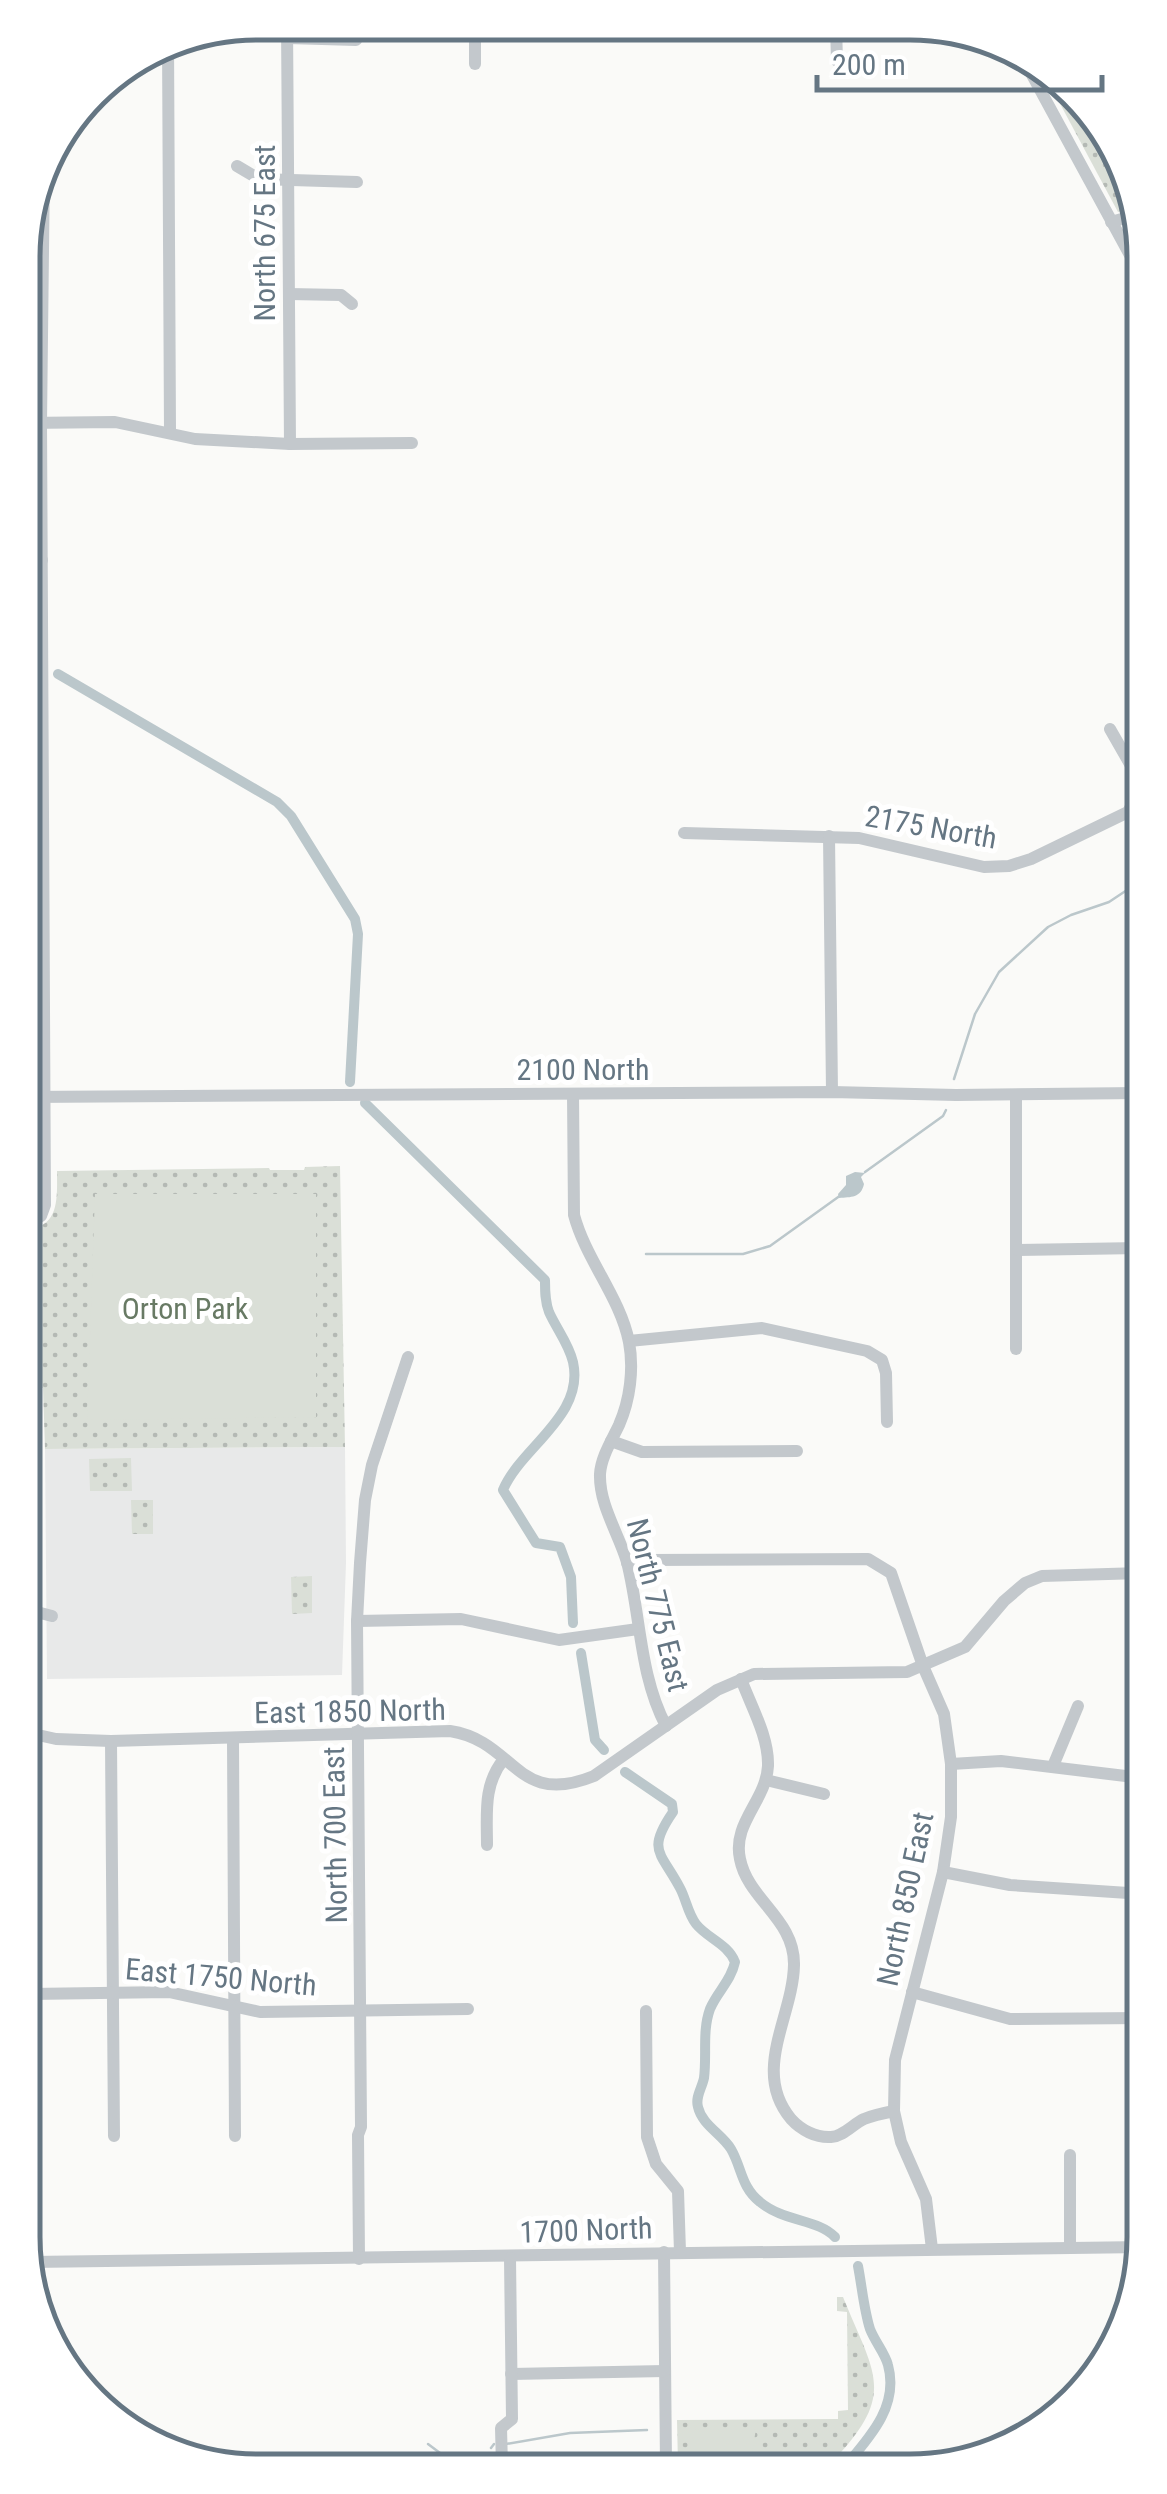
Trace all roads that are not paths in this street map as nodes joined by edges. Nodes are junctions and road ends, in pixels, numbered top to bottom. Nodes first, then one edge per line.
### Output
1 (288, 40) edge
2 (476, 40) edge
3 (836, 40) edge
4 (168, 59) edge
5 (836, 61) dead end
6 (475, 64) dead end
7 (1035, 81) edge
8 (237, 166) dead end
9 (288, 182) junction
10 (357, 182) dead end
11 (1123, 218) edge
12 (44, 220) edge
13 (1112, 222) junction
14 (1126, 250) edge
15 (289, 294) junction
16 (352, 304) dead end
17 (42, 422) junction
18 (170, 432) junction
19 (412, 443) dead end
20 (290, 444) junction
21 (42, 560) joint
22 (1110, 728) dead end
23 (1127, 761) edge
24 (40, 772) edge
25 (45, 772) junction
26 (1127, 812) edge
27 (684, 833) dead end
28 (830, 836) junction
29 (832, 1092) junction
30 (1127, 1093) edge
31 (573, 1094) junction
32 (1016, 1095) junction
33 (40, 1098) edge
34 (45, 1098) junction
35 (40, 1211) edge
36 (1127, 1248) edge
37 (1018, 1250) junction
38 (629, 1341) junction
39 (1016, 1349) dead end
40 (408, 1357) dead end
41 (886, 1422) dead end
42 (611, 1441) junction
43 (797, 1451) dead end
44 (627, 1563) junction
45 (1127, 1574) edge
46 (40, 1613) edge
47 (52, 1616) dead end
48 (357, 1621) junction
49 (638, 1629) junction
50 (923, 1666) junction
51 (741, 1679) junction
52 (1078, 1706) dead end
53 (666, 1726) junction
54 (40, 1736) edge
55 (359, 1736) junction
56 (233, 1739) junction
57 (111, 1742) junction
58 (504, 1759) junction
59 (951, 1764) junction
60 (1053, 1766) junction
61 (1127, 1776) edge
62 (766, 1780) junction
63 (824, 1794) dead end
64 (488, 1845) dead end
65 (943, 1872) junction
66 (1127, 1893) edge
67 (912, 1992) junction
68 (112, 1993) junction
69 (40, 1994) edge
70 (234, 2008) junction
71 (468, 2009) dead end
72 (646, 2011) dead end
73 (362, 2012) junction
74 (1127, 2018) edge
75 (894, 2111) junction
76 (114, 2136) dead end
77 (234, 2136) dead end
78 (1070, 2155) dead end
79 (1127, 2247) edge
80 (1070, 2248) junction
81 (932, 2250) junction
82 (664, 2252) junction
83 (680, 2252) junction
84 (510, 2258) junction
85 (359, 2259) junction
86 (42, 2262) edge
87 (665, 2372) junction
88 (511, 2374) junction
89 (502, 2454) edge
90 (666, 2454) edge

1 - 9 street, North 675 East
2 - 6 street
3 - 5 street
4 - 18 street
7 - 13 street
8 - 9 street
9 - 10 street
9 - 15 street, North 675 East
11 - 13 street
12 - 17 street
13 - 14 street
15 - 16 street
15 - 20 street, North 675 East
17 - 18 street
17 - 21 street
18 - 20 street
19 - 20 street
21 - 25 street
22 - 23 street, 2175 North
24 - 25 street
25 - 34 street
26 - 28 street, 2175 North
27 - 28 street, 2175 North
28 - 29 street
29 - 31 street, 2100 North
29 - 32 street, 2100 North
30 - 32 street, 2100 North
31 - 34 street, 2100 North
31 - 38 street, North 775 East
32 - 37 street
33 - 34 street, 2100 North
34 - 35 street
36 - 37 street
37 - 39 street
38 - 41 street
38 - 42 street, North 775 East
40 - 48 street, North 700 East
42 - 43 street
42 - 44 street, North 775 East
44 - 49 street, North 775 East
44 - 50 street, North 850 East
45 - 50 street, East 1850 North
46 - 47 street
48 - 49 street
48 - 55 street, North 700 East
49 - 53 street, North 775 East
50 - 51 street, East 1850 North
50 - 59 street, North 850 East
51 - 53 street, East 1850 North
51 - 62 street
52 - 60 street
53 - 58 street, East 1850 North
54 - 57 street, East 1850 North
55 - 56 street, East 1850 North
55 - 58 street, East 1850 North
55 - 73 street, North 700 East
56 - 57 street, East 1850 North
56 - 70 street
57 - 68 street
58 - 64 street
59 - 60 street
59 - 65 street, North 850 East
60 - 61 street
62 - 63 street
62 - 75 street
65 - 66 street
65 - 67 street, North 850 East
67 - 74 street
67 - 75 street, North 850 East
68 - 69 street, East 1750 North
68 - 70 street, East 1750 North
68 - 76 street
70 - 73 street, East 1750 North
70 - 77 street
71 - 73 street, East 1750 North
72 - 83 street
73 - 85 street, North 700 East
75 - 81 street, North 850 East
78 - 80 street
79 - 80 street, 1700 North
80 - 81 street, 1700 North
81 - 83 street, 1700 North
82 - 83 street, 1700 North
82 - 84 street, 1700 North
82 - 87 street
84 - 85 street, 1700 North
84 - 88 street
85 - 86 street, 1700 North
87 - 88 street
87 - 90 street
88 - 89 street

